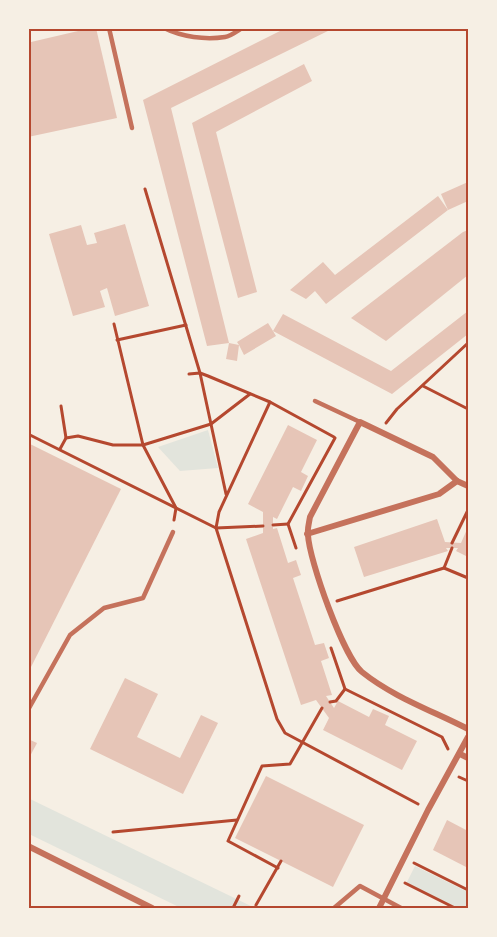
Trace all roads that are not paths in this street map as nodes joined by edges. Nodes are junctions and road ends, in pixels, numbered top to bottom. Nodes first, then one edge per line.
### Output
1 (109, 28) edge
2 (164, 28) edge
3 (243, 28) edge
4 (132, 128) dead end
5 (315, 401) dead end
6 (360, 422) junction
7 (457, 481) junction
8 (468, 486) edge
9 (174, 532) dead end
10 (307, 534) junction
11 (28, 710) edge
12 (468, 729) edge
13 (468, 737) edge
14 (460, 754) junction
15 (468, 758) edge
16 (28, 846) edge
17 (383, 899) junction
18 (152, 909) edge
19 (334, 909) edge
20 (378, 909) edge
21 (401, 909) edge

1 - 4 lane
2 - 3 lane
5 - 6 lane
6 - 7 street
6 - 10 street
7 - 8 street
7 - 10 street
9 - 11 lane
10 - 12 street
13 - 14 street
14 - 15 street
14 - 17 street
16 - 18 street
17 - 19 lane
17 - 20 street
17 - 21 lane

